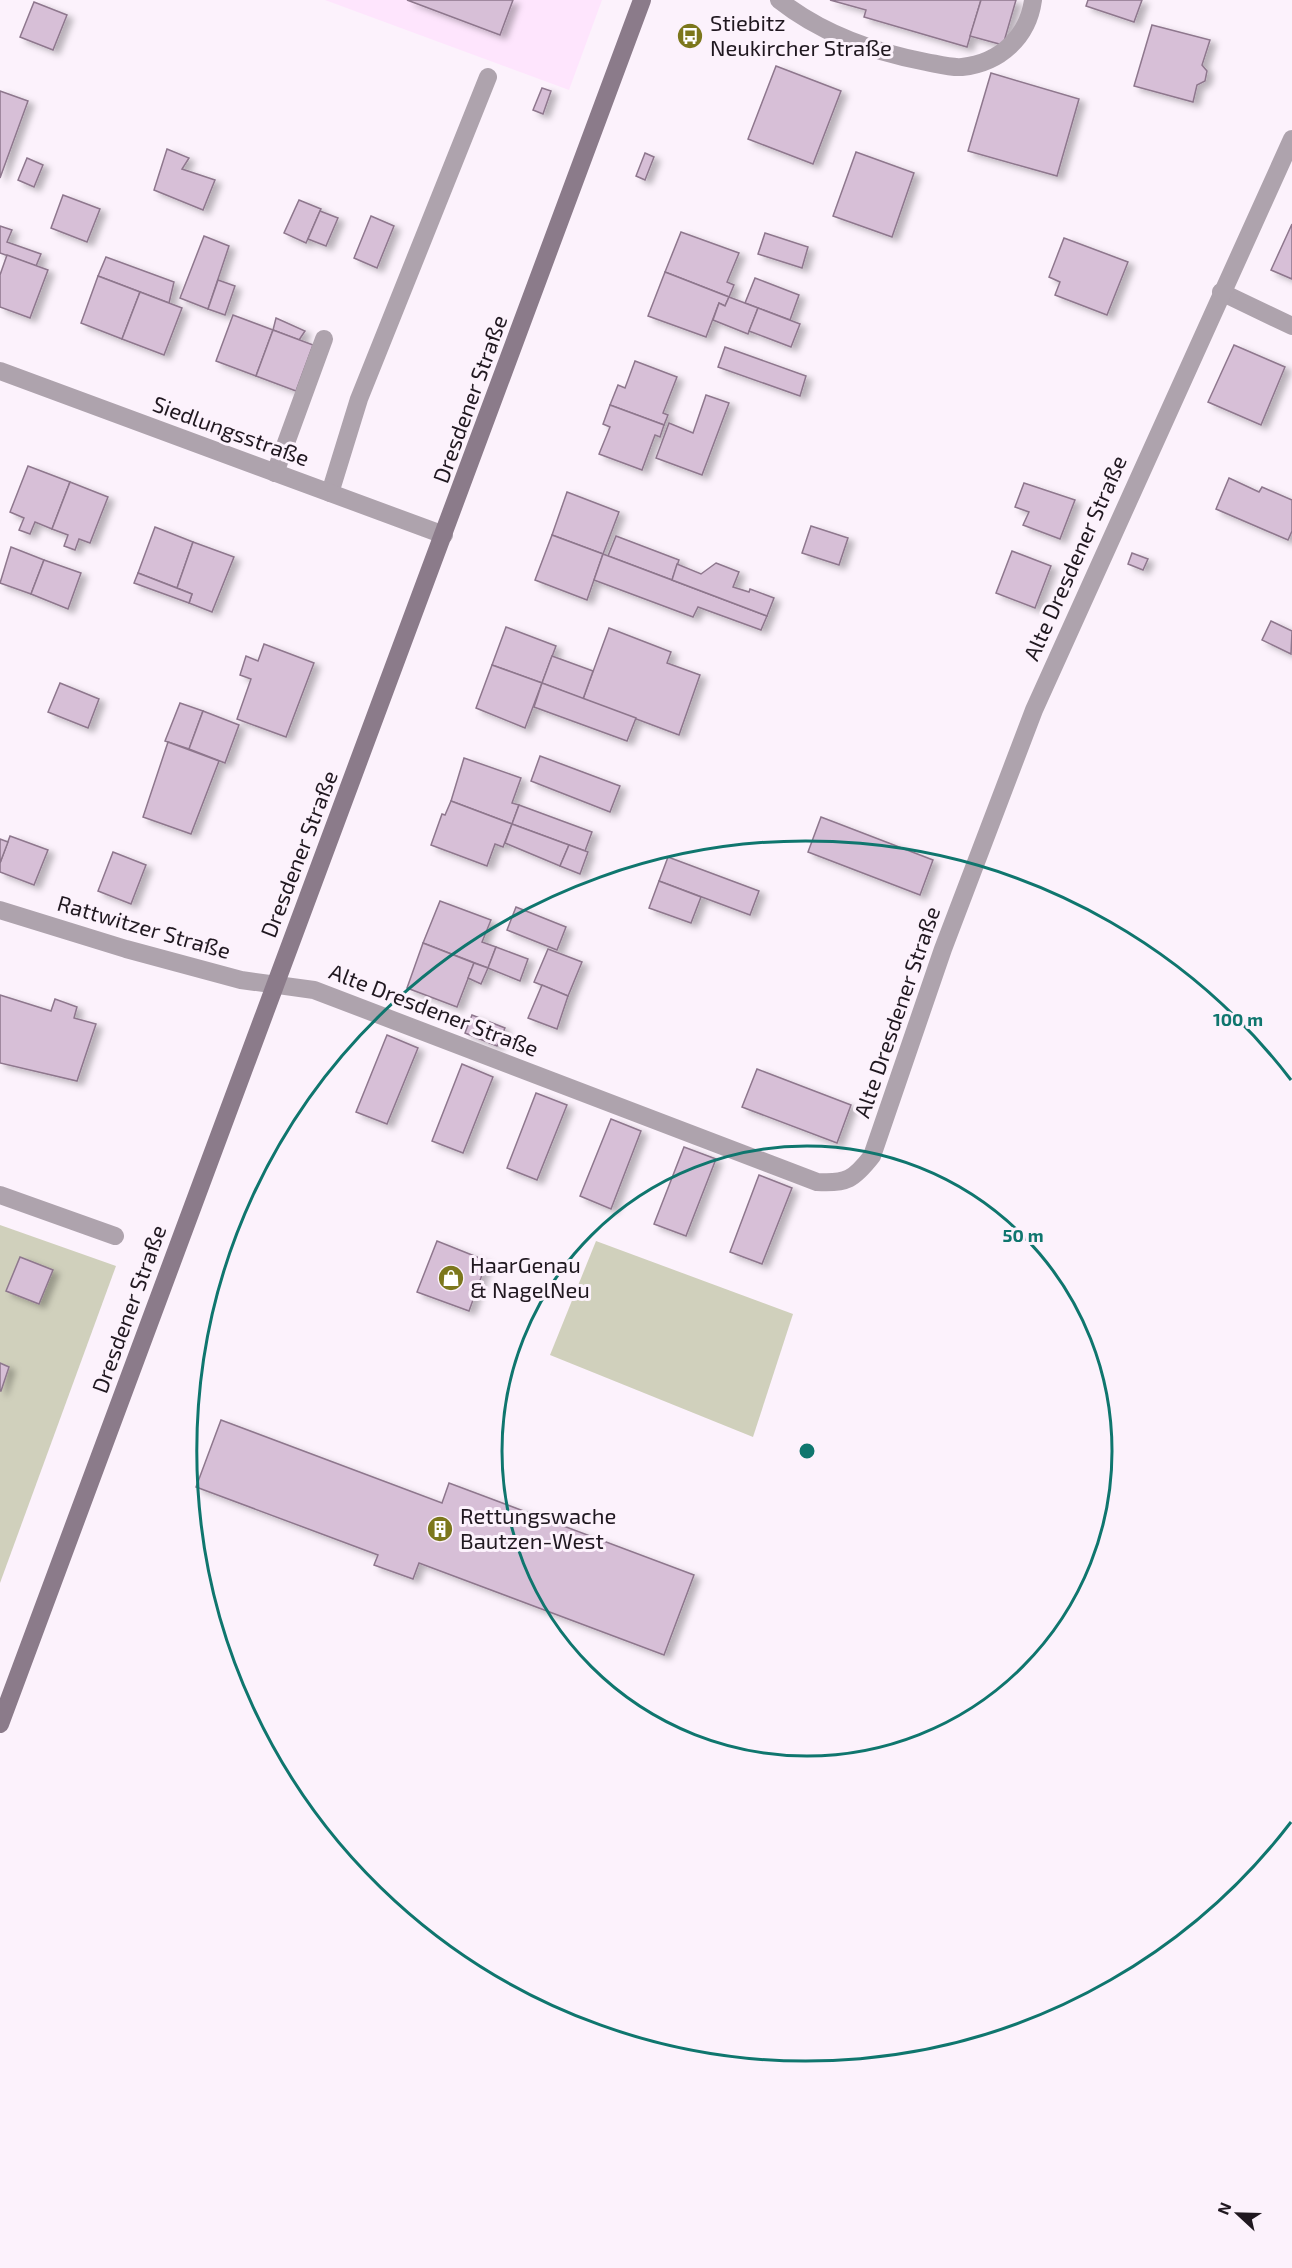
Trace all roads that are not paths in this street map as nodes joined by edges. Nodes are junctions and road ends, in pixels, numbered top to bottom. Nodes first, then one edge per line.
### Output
1 (642, 0) edge
2 (779, 0) edge
3 (1033, 0) edge
4 (488, 77) dead end
5 (1292, 139) edge
6 (1221, 292) junction
7 (1292, 326) edge
8 (324, 339) dead end
9 (0, 371) edge
10 (275, 473) junction
11 (330, 493) junction
12 (444, 535) junction
13 (0, 910) edge
14 (276, 984) junction
15 (0, 1195) edge
16 (115, 1236) dead end
17 (0, 1724) edge

1 - 12 main road, Dresdener Straße
2 - 3 street
4 - 11 street
5 - 6 street, Alte Dresdener Straße
6 - 7 street
6 - 14 street, Alte Dresdener Straße
8 - 10 street
9 - 10 street, Siedlungsstraße
10 - 11 street, Siedlungsstraße
11 - 12 street, Siedlungsstraße
12 - 14 main road, Dresdener Straße
13 - 14 street, Rattwitzer Straße
14 - 17 main road, Dresdener Straße
15 - 16 street

